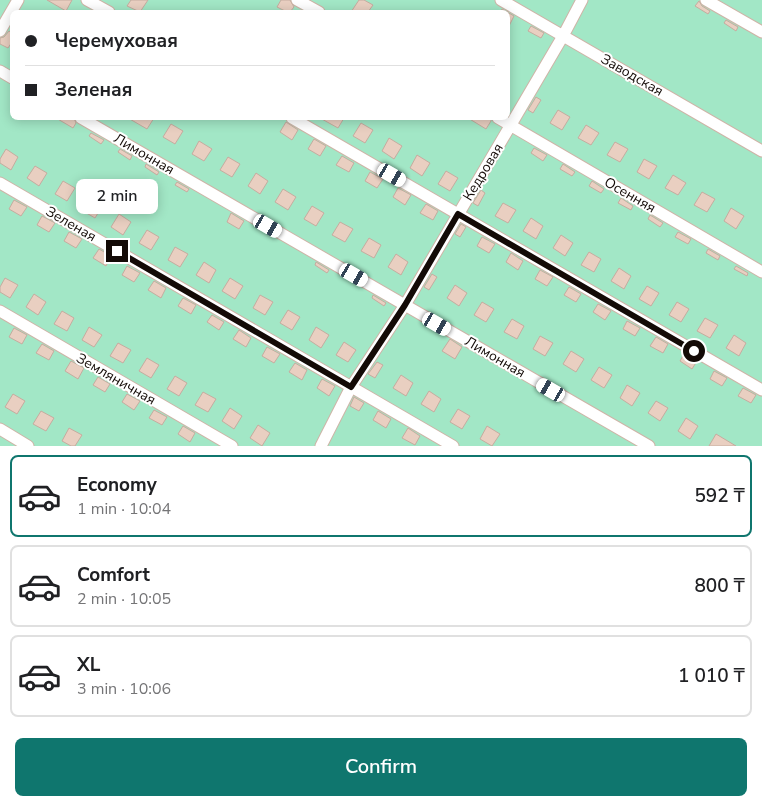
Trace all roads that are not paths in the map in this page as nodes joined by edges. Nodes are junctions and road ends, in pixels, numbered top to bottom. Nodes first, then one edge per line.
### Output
1 (88, 0) edge
2 (297, 0) edge
3 (501, 0) edge
4 (582, 0) edge
5 (706, 0) edge
6 (106, 10) edge
7 (315, 10) edge
8 (10, 14) edge
9 (0, 31) edge
10 (762, 32) edge
11 (563, 36) junction
12 (84, 120) edge
13 (295, 120) edge
14 (502, 120) edge
15 (511, 125) junction
16 (762, 151) edge
17 (0, 183) edge
18 (458, 214) junction
19 (762, 272) edge
20 (405, 305) junction
21 (0, 311) edge
22 (351, 387) junction
23 (762, 390) edge
24 (0, 430) edge
25 (28, 446) edge
26 (232, 446) edge
27 (321, 446) edge
28 (453, 446) edge
29 (649, 446) edge

1 - 6 street
2 - 7 street
3 - 11 street, Заводская
4 - 11 street, Кедровая
5 - 10 street
8 - 9 street
11 - 15 street, Кедровая
11 - 16 street, Заводская
12 - 20 street, Лимонная
13 - 18 street
14 - 15 street, Осенняя
15 - 18 street, Кедровая
15 - 19 street, Осенняя
17 - 22 street, Зеленая
18 - 20 street, Кедровая
18 - 23 street
20 - 22 street, Кедровая
20 - 29 street, Лимонная
21 - 26 street, Земляничная
22 - 27 street, Кедровая
22 - 28 street, Зеленая
24 - 25 street

